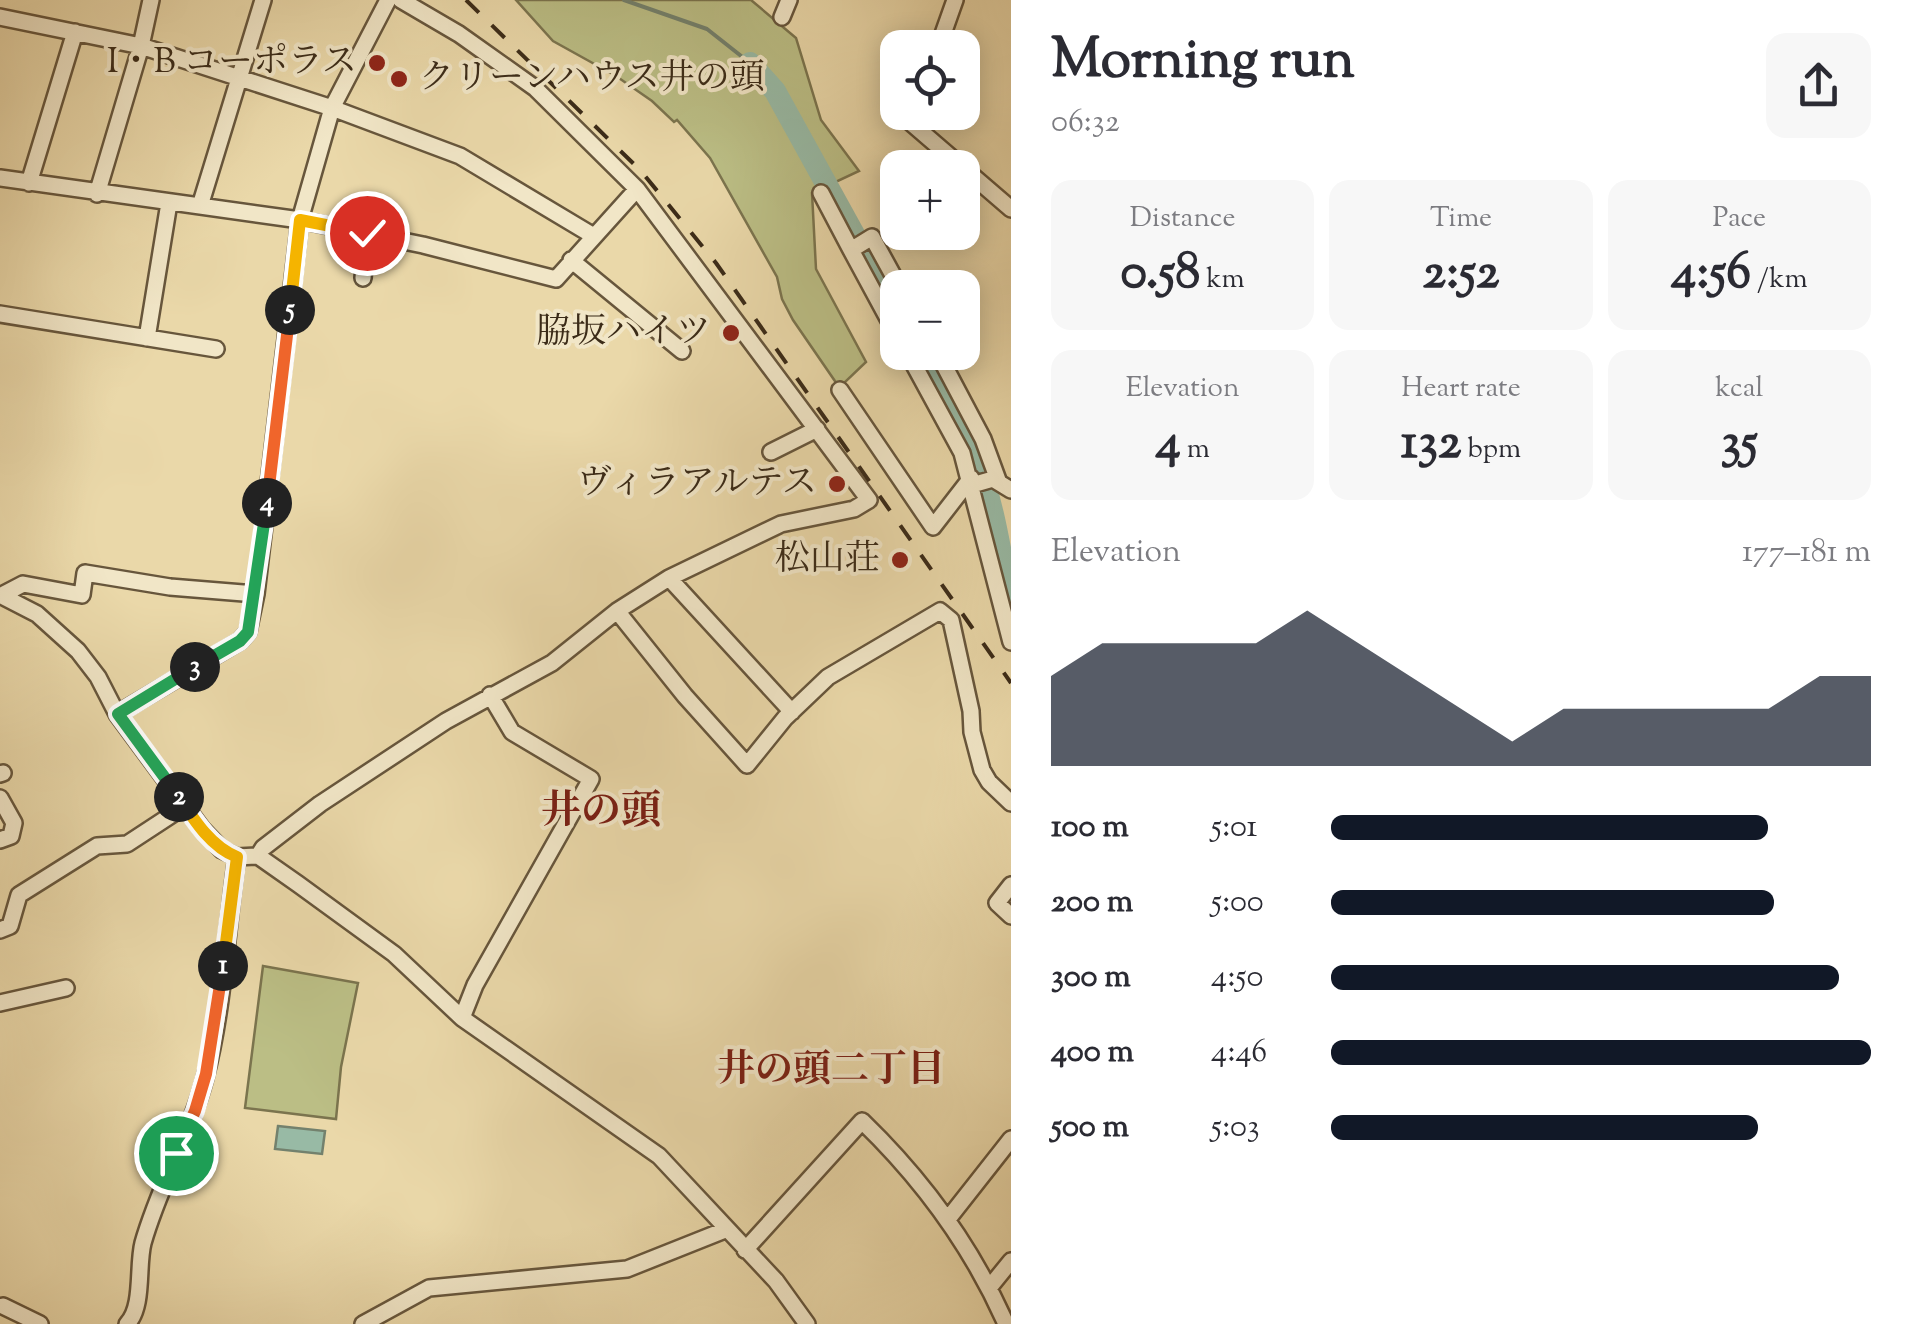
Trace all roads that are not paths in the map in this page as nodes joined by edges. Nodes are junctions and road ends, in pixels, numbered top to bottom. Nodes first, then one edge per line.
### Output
1 (151, 0) edge
2 (263, 0) edge
3 (388, 0) edge
4 (401, 0) edge
5 (789, 0) edge
6 (955, 0) edge
7 (0, 17) edge
8 (782, 17) dead end
9 (944, 30) edge
10 (75, 32) junction
11 (141, 46) junction
12 (240, 78) junction
13 (332, 108) junction
14 (920, 130) edge
15 (0, 178) edge
16 (28, 183) junction
17 (637, 189) junction
18 (821, 193) dead end
19 (96, 194) junction
20 (1009, 202) edge
21 (169, 203) junction
22 (200, 206) junction
23 (300, 220) junction
24 (367, 233) junction
25 (592, 236) junction
26 (857, 246) junction
27 (571, 260) junction
28 (890, 270) edge
29 (363, 278) dead end
30 (880, 297) edge
31 (0, 314) edge
32 (147, 338) junction
33 (216, 349) dead end
34 (682, 351) dead end
35 (917, 370) edge
36 (947, 370) edge
37 (840, 390) dead end
38 (817, 429) junction
39 (771, 452) dead end
40 (971, 482) junction
41 (1001, 483) edge
42 (669, 578) junction
43 (256, 594) junction
44 (1, 595) edge
45 (617, 612) junction
46 (1011, 642) edge
47 (490, 695) junction
48 (792, 712) junction
49 (118, 714) junction
50 (0, 798) edge
51 (1011, 803) edge
52 (185, 806) junction
53 (0, 840) edge
54 (258, 856) junction
55 (237, 857) junction
56 (1011, 885) edge
57 (1011, 916) edge
58 (0, 930) edge
59 (66, 988) dead end
60 (0, 1002) edge
61 (462, 1018) junction
62 (1011, 1140) edge
63 (948, 1220) junction
64 (724, 1230) junction
65 (745, 1250) junction
66 (1011, 1261) edge
67 (989, 1288) junction
68 (1, 1307) edge
69 (40, 1324) edge
70 (127, 1324) edge
71 (363, 1324) edge
72 (807, 1324) edge
73 (1006, 1324) edge

1 - 11 street
2 - 12 street
3 - 13 street
4 - 17 street
5 - 8 street
6 - 9 street
7 - 10 street
10 - 11 street
10 - 16 street
11 - 12 street
11 - 19 street
12 - 13 street
12 - 22 street
13 - 23 street
13 - 25 street
14 - 20 street
15 - 16 street
16 - 19 street
17 - 25 street
17 - 38 street
18 - 26 street
19 - 21 street
21 - 22 street
21 - 32 street
22 - 23 street
23 - 24 street
23 - 43 street
24 - 27 street
24 - 29 street
25 - 27 street
26 - 28 street
26 - 30 street
27 - 34 street
31 - 32 street
32 - 33 street
35 - 40 street
36 - 41 street
37 - 40 street
38 - 39 street
38 - 42 street
40 - 41 street
40 - 46 street
42 - 45 street
42 - 48 street
43 - 44 street
43 - 49 street
44 - 49 street
45 - 47 street
45 - 48 street
47 - 54 street
47 - 61 street
48 - 51 street
49 - 52 street
50 - 53 street
52 - 55 street
52 - 58 street
54 - 55 street
54 - 61 street
55 - 70 street
56 - 57 street
59 - 60 street
61 - 64 street
62 - 63 street
63 - 65 street
63 - 67 street
64 - 65 street
64 - 71 street
65 - 72 street
66 - 67 street
67 - 73 street
68 - 69 street

